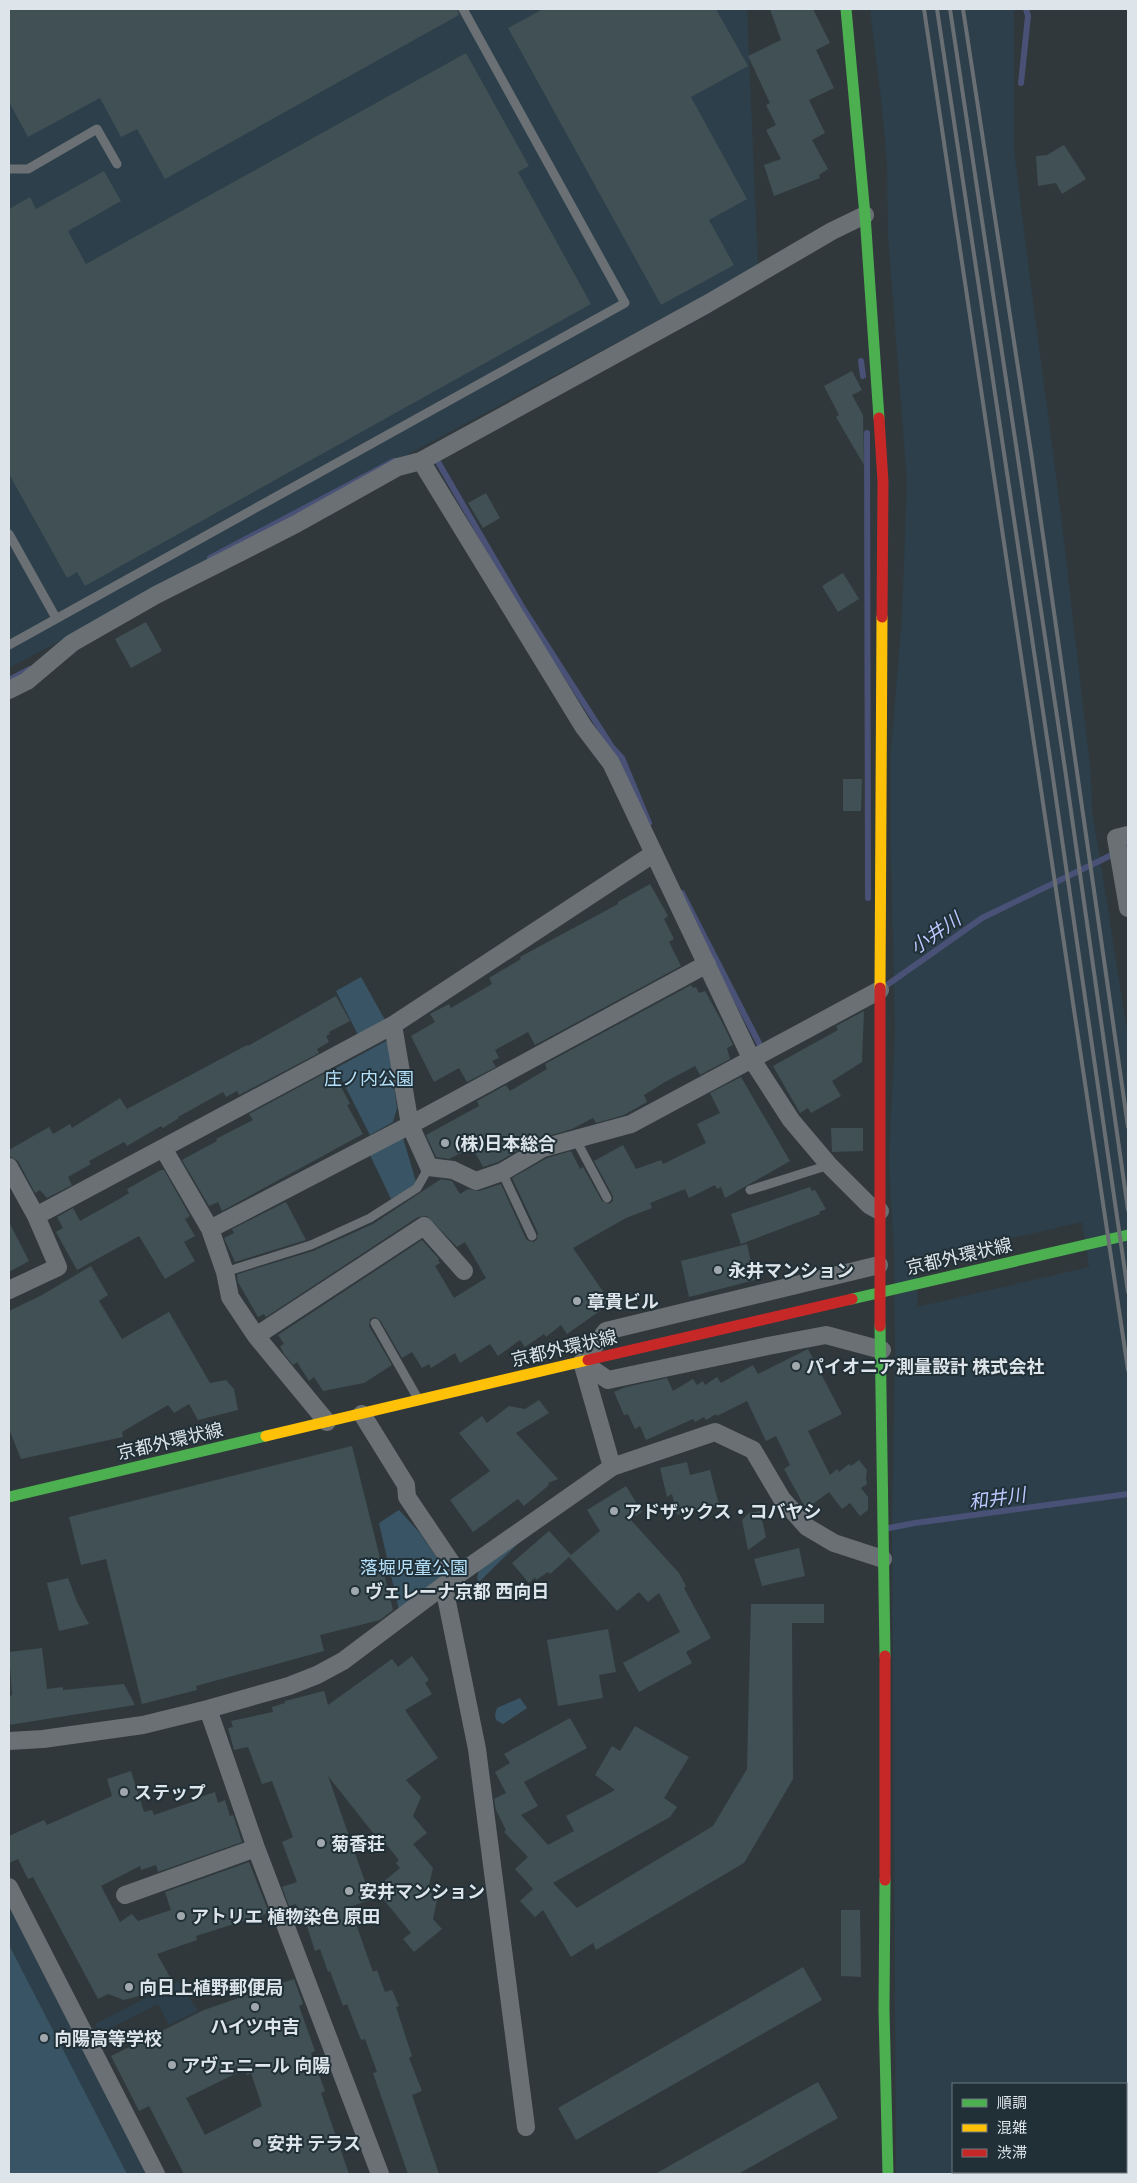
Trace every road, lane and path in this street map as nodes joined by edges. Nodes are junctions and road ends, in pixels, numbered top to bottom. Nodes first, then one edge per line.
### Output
1 (463, 9) edge
2 (846, 9) edge
3 (117, 164) dead end
4 (9, 169) edge
5 (865, 215) junction
6 (420, 461) junction
7 (9, 534) edge
8 (56, 618) junction
9 (10, 641) edge
10 (9, 690) edge
11 (1128, 836) edge
12 (653, 854) junction
13 (1128, 908) edge
14 (708, 964) junction
15 (880, 990) junction
16 (393, 1024) junction
17 (751, 1058) junction
18 (410, 1125) junction
19 (576, 1140) junction
20 (163, 1148) junction
21 (829, 1165) junction
22 (429, 1167) junction
23 (9, 1168) edge
24 (502, 1172) junction
25 (750, 1190) dead end
26 (607, 1198) dead end
27 (880, 1210) junction
28 (36, 1216) junction
29 (210, 1229) junction
30 (1128, 1235) edge
31 (532, 1236) dead end
32 (879, 1268) junction
33 (464, 1271) dead end
34 (225, 1272) junction
35 (9, 1290) edge
36 (375, 1323) dead end
37 (256, 1336) junction
38 (882, 1350) junction
39 (582, 1362) junction
40 (418, 1399) junction
41 (362, 1414) junction
42 (327, 1422) junction
43 (612, 1467) junction
44 (9, 1497) edge
45 (884, 1559) junction
46 (459, 1574) junction
47 (444, 1587) junction
48 (208, 1710) junction
49 (9, 1741) edge
50 (256, 1848) junction
51 (9, 1887) edge
52 (125, 1895) dead end
53 (526, 2127) dead end
54 (885, 2172) edge
55 (156, 2174) edge
56 (380, 2174) edge

1 - 8 lane
2 - 5 street
3 - 4 lane
5 - 6 street
5 - 15 street
6 - 10 street
6 - 12 street
7 - 8 lane
8 - 9 lane
11 - 13 street
12 - 14 street
12 - 16 street
14 - 17 street
14 - 18 street
15 - 17 street
15 - 27 street
16 - 18 street
16 - 20 street
17 - 19 street
17 - 21 street
18 - 22 street
18 - 29 street
19 - 24 street
19 - 26 lane
20 - 28 street
20 - 29 street
21 - 25 lane
21 - 27 street
22 - 24 street
22 - 34 lane
23 - 28 street
24 - 31 lane
27 - 32 street
28 - 35 street
29 - 34 street
30 - 39 street, 京都外環状線
32 - 38 street
32 - 39 street
33 - 37 street
34 - 37 street
36 - 40 lane
37 - 42 street
38 - 39 street
38 - 45 street
39 - 40 street, 京都外環状線
39 - 43 street
40 - 41 street, 京都外環状線
41 - 42 street, 京都外環状線
41 - 46 street
42 - 44 street, 京都外環状線
43 - 45 street
43 - 46 street
45 - 54 street
46 - 47 street
47 - 48 street
47 - 53 street
48 - 49 street
48 - 50 street
50 - 52 street
50 - 56 street
51 - 55 street

